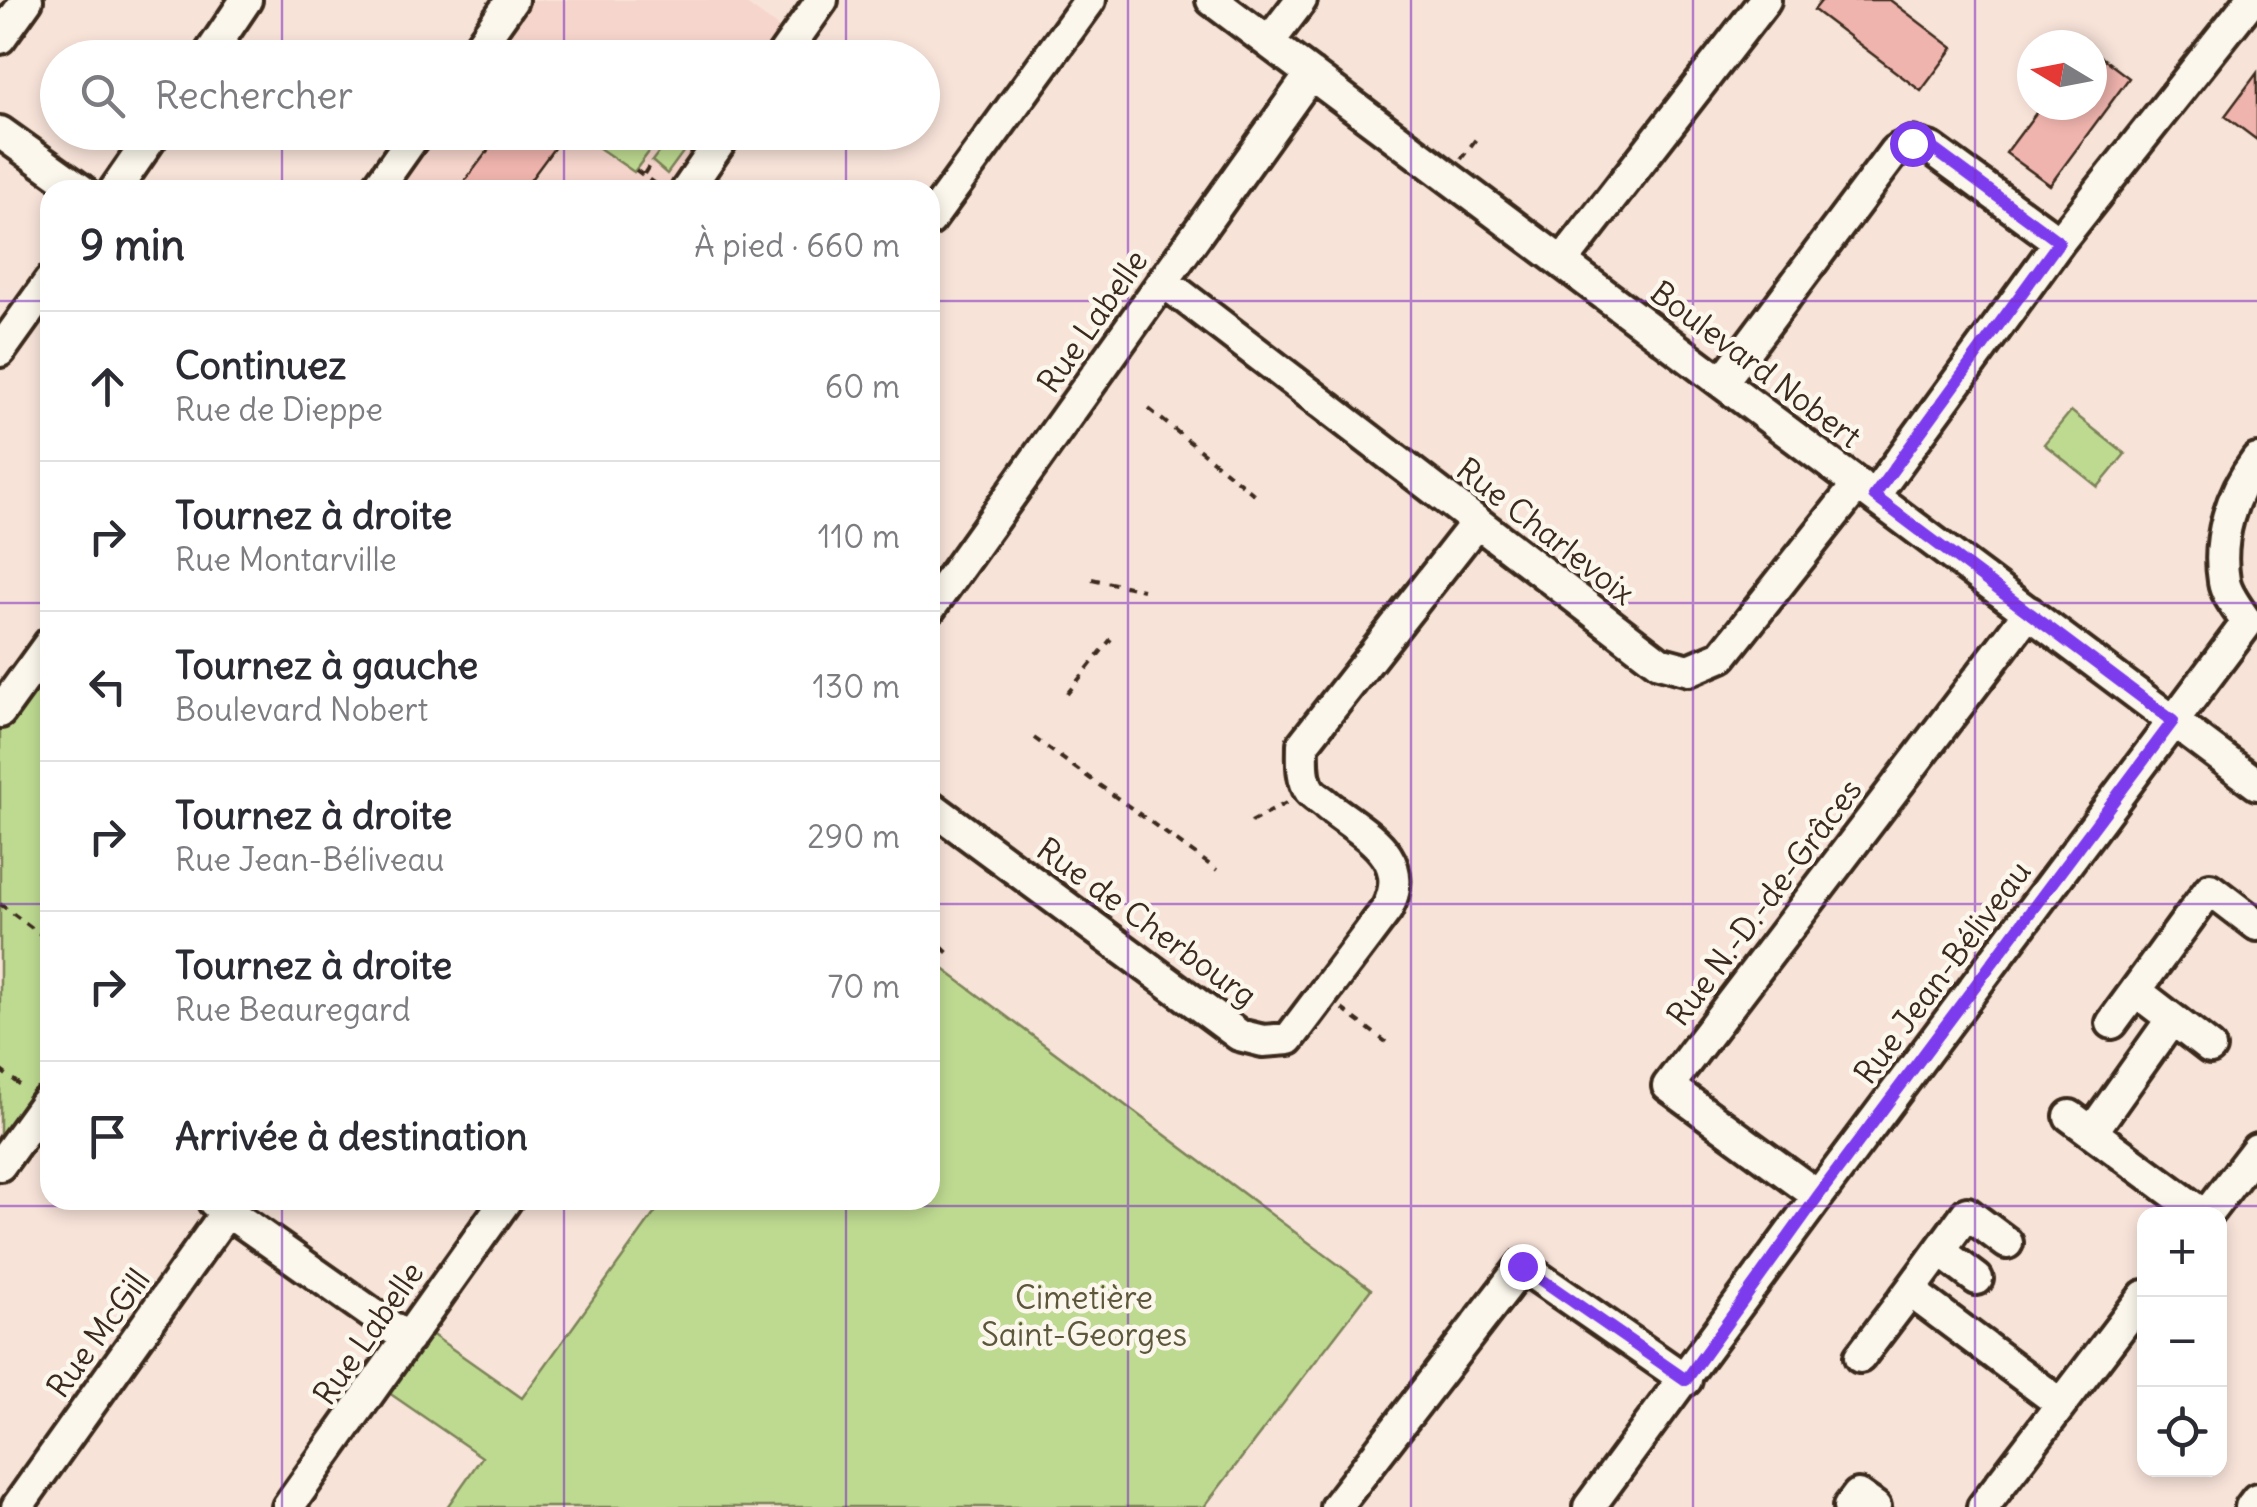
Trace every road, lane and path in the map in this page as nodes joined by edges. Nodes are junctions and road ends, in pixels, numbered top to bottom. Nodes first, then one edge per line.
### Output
1 (28, 0) edge
2 (246, 0) edge
3 (512, 0) edge
4 (822, 0) edge
5 (1090, 0) edge
6 (1212, 0) edge
7 (1301, 0) edge
8 (1765, 0) edge
9 (2251, 0) edge
10 (0, 38) edge
11 (218, 40) edge
12 (484, 40) edge
13 (793, 40) edge
14 (1269, 42) junction
15 (1311, 74) junction
16 (0, 132) edge
17 (143, 150) edge
18 (404, 150) edge
19 (714, 150) edge
20 (652, 161) dead end
21 (636, 170) dead end
22 (643, 175) junction
23 (67, 180) edge
24 (122, 180) edge
25 (383, 180) edge
26 (650, 180) edge
27 (693, 180) edge
28 (940, 206) edge
29 (2059, 242) junction
30 (1562, 262) junction
31 (1164, 281) junction
32 (40, 295) edge
33 (0, 351) edge
34 (1722, 382) junction
35 (1148, 409) dead end
36 (2257, 460) edge
37 (1866, 490) junction
38 (1254, 495) dead end
39 (1477, 522) junction
40 (1092, 579) dead end
41 (1144, 590) dead end
42 (940, 594) edge
43 (2029, 612) junction
44 (2252, 626) edge
45 (1110, 638) dead end
46 (40, 657) edge
47 (1068, 694) dead end
48 (0, 712) edge
49 (2173, 721) junction
50 (1034, 738) dead end
51 (2257, 784) edge
52 (1310, 791) junction
53 (940, 813) edge
54 (1251, 822) dead end
55 (1217, 870) dead end
56 (0, 904) edge
57 (2257, 926) edge
58 (40, 934) edge
59 (940, 945) edge
60 (950, 954) dead end
61 (2136, 991) junction
62 (1323, 995) junction
63 (2172, 1019) junction
64 (2112, 1023) dead end
65 (1386, 1042) dead end
66 (2210, 1048) dead end
67 (0, 1070) edge
68 (40, 1098) edge
69 (40, 1112) edge
70 (2257, 1149) edge
71 (0, 1165) edge
72 (1818, 1196) junction
73 (2195, 1207) edge
74 (2211, 1207) edge
75 (221, 1210) edge
76 (233, 1210) edge
77 (499, 1210) edge
78 (2006, 1242) dead end
79 (1940, 1251) junction
80 (1977, 1279) dead end
81 (1910, 1290) junction
82 (2143, 1297) edge
83 (408, 1339) junction
84 (1860, 1357) dead end
85 (1686, 1380) junction
86 (2062, 1404) junction
87 (2257, 1499) edge
88 (16, 1507) edge
89 (288, 1507) edge
90 (1336, 1507) edge
91 (1590, 1507) edge
92 (1983, 1507) edge
93 (2251, 1507) edge

1 - 10 street
2 - 11 street
3 - 12 street
4 - 13 street
5 - 28 street
6 - 14 street, Boulevard Nobert
7 - 14 street
8 - 30 street
9 - 29 street, Rue Charlevoix
14 - 15 street, Boulevard Nobert
15 - 30 street, Boulevard Nobert
15 - 31 street, Rue Labelle
16 - 23 street
17 - 24 street
18 - 25 street
19 - 27 street
20 - 22 path
21 - 22 path
22 - 26 path
29 - 34 street
29 - 37 street, Rue Charlevoix
30 - 34 street, Boulevard Nobert
31 - 39 street, Rue Charlevoix
31 - 42 street, Rue Labelle
32 - 33 street
34 - 37 street, Boulevard Nobert
35 - 38 path
36 - 44 street, Rue Jean-Béliveau
37 - 39 street, Rue Charlevoix
37 - 43 street, Boulevard Nobert
39 - 52 street
40 - 41 path
43 - 49 street, Boulevard Nobert
43 - 72 street, Rue N.-D.-de-Grâces
44 - 49 street, Rue Jean-Béliveau
45 - 47 path
46 - 48 street
49 - 51 street, Boulevard Nobert
49 - 72 street, Rue Jean-Béliveau
50 - 55 path
52 - 54 path
52 - 62 street, Rue de Cherbourg
53 - 62 street, Rue de Cherbourg
56 - 58 path
57 - 61 street
59 - 60 path
61 - 63 street
61 - 64 street
62 - 65 path
63 - 66 street
63 - 73 street
67 - 68 path
69 - 71 street
70 - 74 street
72 - 85 street, Rue Jean-Béliveau
75 - 88 street, Rue McGill
76 - 83 street
77 - 83 street, Rue Labelle
78 - 79 street
79 - 80 street
79 - 81 street
81 - 84 street
81 - 86 street
82 - 86 street
83 - 89 street, Rue Labelle
85 - 90 street
85 - 91 street, Rue Jean-Béliveau
86 - 92 street
87 - 93 street

